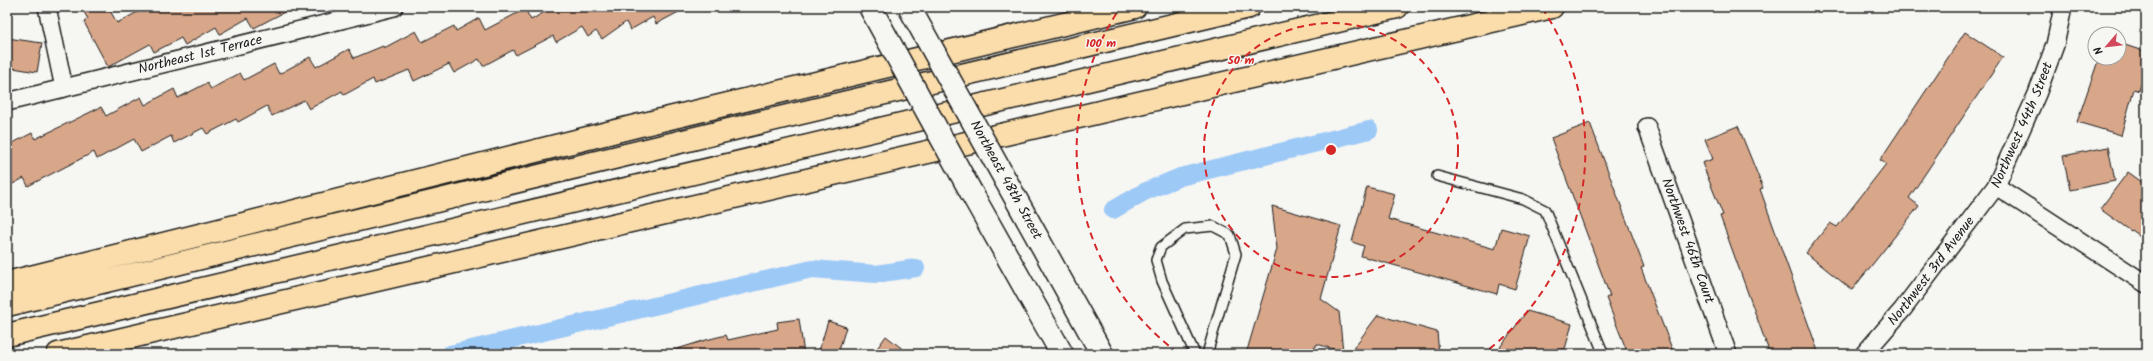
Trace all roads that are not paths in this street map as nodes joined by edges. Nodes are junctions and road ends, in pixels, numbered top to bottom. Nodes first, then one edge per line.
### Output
1 (47, 7) edge
2 (394, 7) edge
3 (870, 7) edge
4 (909, 7) edge
5 (1135, 7) edge
6 (1249, 7) edge
7 (1397, 7) edge
8 (1552, 7) edge
9 (2063, 7) edge
10 (64, 88) junction
11 (7, 102) edge
12 (1648, 127) dead end
13 (1436, 176) dead end
14 (1996, 186) junction
15 (7, 283) edge
16 (2146, 284) edge
17 (7, 305) edge
18 (7, 335) edge
19 (58, 354) edge
20 (1062, 354) edge
21 (1102, 354) edge
22 (1195, 354) edge
23 (1207, 354) edge
24 (1601, 354) edge
25 (1728, 354) edge
26 (1864, 354) edge

1 - 10 street
2 - 10 street, Northeast 1st Terrace
3 - 20 main road, bridge
4 - 21 main road, Northeast 48th Street, bridge
5 - 15 highway
6 - 17 highway
7 - 18 highway
8 - 19 highway
9 - 14 street, Northwest 44th Street
10 - 11 street, Northeast 1st Terrace
12 - 25 street, Northwest 46th Court
13 - 24 lane
14 - 16 street, Northwest 44th Street
14 - 26 street, Northwest 3rd Avenue
22 - 23 lane

